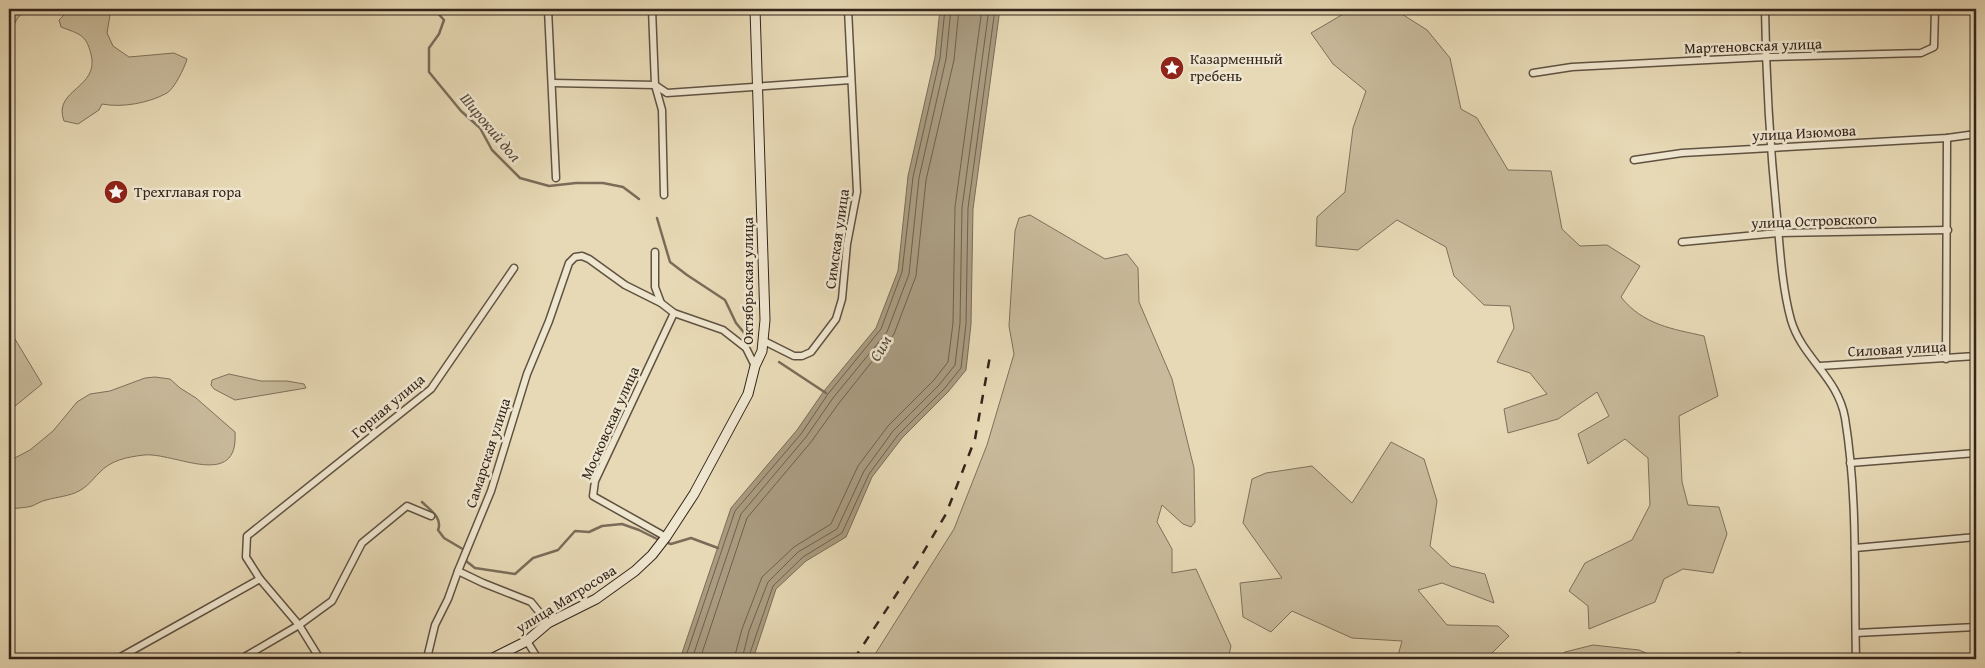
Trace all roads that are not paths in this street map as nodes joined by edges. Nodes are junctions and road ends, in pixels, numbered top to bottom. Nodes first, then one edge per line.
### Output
1 (548, 9) edge
2 (652, 9) edge
3 (755, 9) edge
4 (848, 9) edge
5 (1765, 9) edge
6 (1935, 9) edge
7 (1766, 57) junction
8 (1533, 73) dead end
9 (850, 80) junction
10 (553, 83) junction
11 (655, 85) junction
12 (758, 86) junction
13 (1976, 134) edge
14 (1947, 138) junction
15 (1770, 148) junction
16 (1634, 160) dead end
17 (556, 178) dead end
18 (664, 195) dead end
19 (1948, 230) junction
20 (1778, 233) junction
21 (1682, 242) dead end
22 (655, 252) dead end
23 (514, 268) dead end
24 (661, 303) junction
25 (674, 313) junction
26 (764, 341) junction
27 (1976, 356) edge
28 (1946, 358) junction
29 (756, 366) junction
30 (1820, 366) junction
31 (1976, 453) edge
32 (1850, 463) junction
33 (431, 516) dead end
34 (666, 537) junction
35 (1976, 537) edge
36 (1855, 548) junction
37 (652, 555) joint
38 (458, 571) junction
39 (260, 579) junction
40 (548, 623) junction
41 (299, 625) junction
42 (1976, 627) edge
43 (1856, 633) junction
44 (526, 641) junction
45 (117, 659) edge
46 (241, 659) edge
47 (320, 659) edge
48 (429, 659) edge
49 (491, 659) edge
50 (538, 659) edge
51 (1856, 659) edge

1 - 10 street
2 - 11 street
3 - 12 main road, Октябрьская улица
4 - 9 street, Симская улица
5 - 7 street
6 - 7 street, Мартеновская улица
7 - 8 street, Мартеновская улица
7 - 15 street
9 - 12 street
9 - 26 street, Симская улица
10 - 11 street
10 - 17 street
11 - 12 street
11 - 18 street
12 - 26 main road, Октябрьская улица
13 - 14 street, улица Изюмова
14 - 15 street, улица Изюмова
14 - 19 street
15 - 16 street, улица Изюмова
15 - 20 street
19 - 20 street, улица Островского
19 - 28 street
20 - 21 street, улица Островского
20 - 30 street
22 - 24 street
23 - 39 street, Горная улица
24 - 25 street
24 - 38 street, Самарская улица
25 - 29 street
25 - 34 street, Московская улица
26 - 29 main road, Октябрьская улица
27 - 28 street, Силовая улица
28 - 30 street, Силовая улица
29 - 34 main road, Октябрьская улица
30 - 32 street
31 - 32 street
32 - 36 street
33 - 41 street
34 - 37 main road, Октябрьская улица
35 - 36 street
36 - 43 street
37 - 40 main road, улица Матросова
38 - 40 street
38 - 48 street, Самарская улица
39 - 41 street
39 - 45 street
40 - 44 main road, улица Матросова
41 - 46 street
41 - 47 street
42 - 43 street
43 - 51 street
44 - 49 main road, улица Матросова
44 - 50 street

